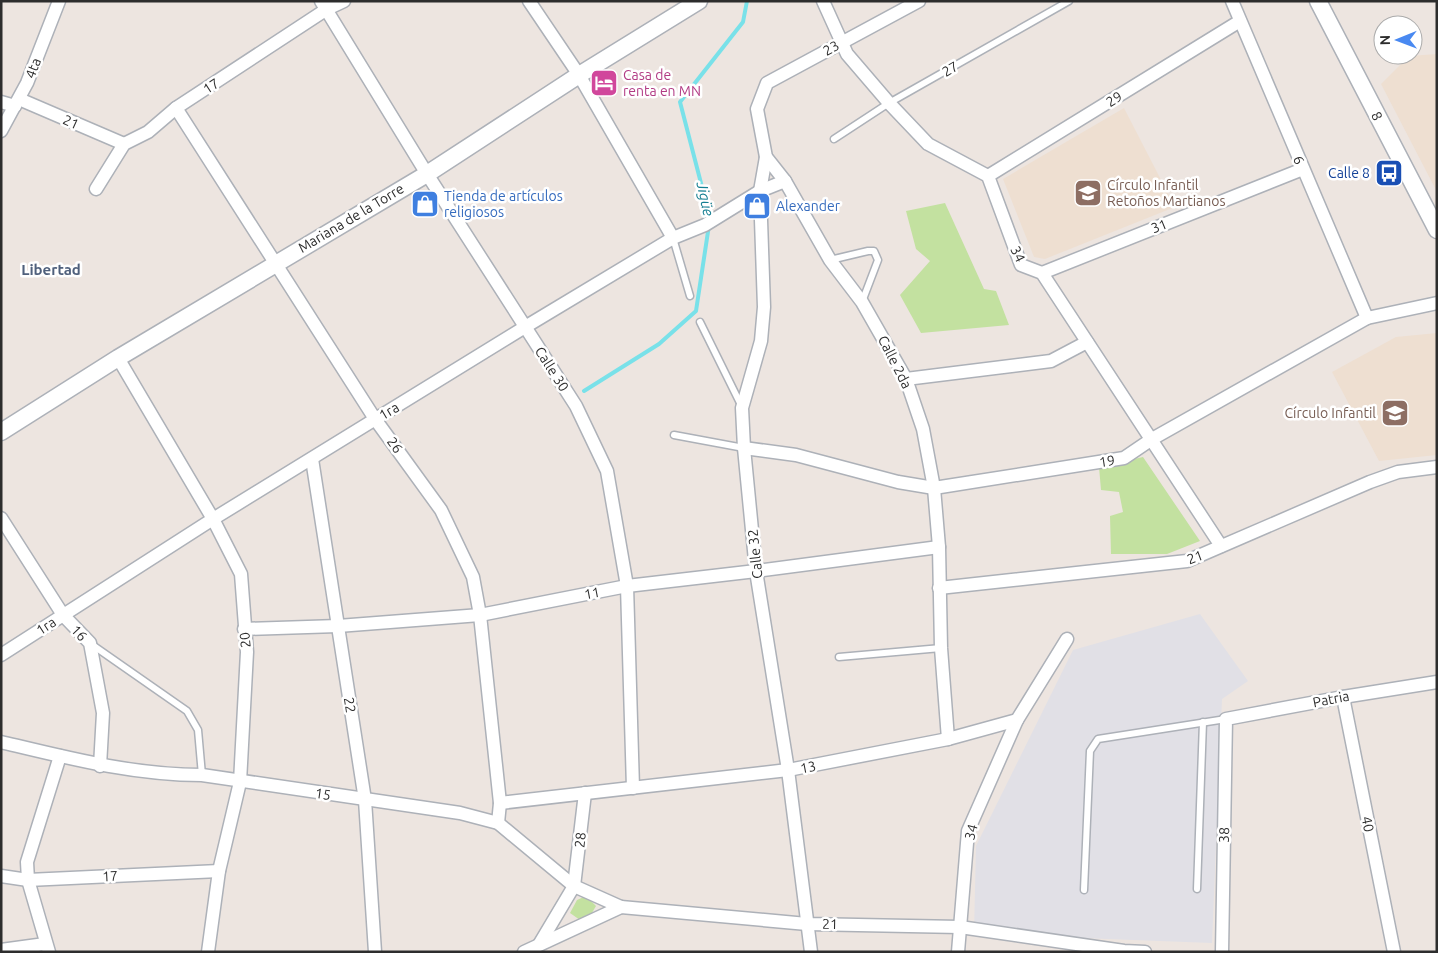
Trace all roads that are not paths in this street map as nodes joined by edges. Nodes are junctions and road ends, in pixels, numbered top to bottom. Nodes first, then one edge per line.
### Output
1 (59, 1) edge
2 (344, 1) edge
3 (699, 1) edge
4 (823, 1) edge
5 (919, 1) edge
6 (1068, 1) edge
7 (1232, 1) edge
8 (1318, 1) edge
9 (530, 2) edge
10 (324, 5) edge
11 (1240, 21) junction
12 (841, 43) junction
13 (579, 75) junction
14 (1, 102) edge
15 (17, 102) junction
16 (889, 104) junction
17 (176, 108) junction
18 (757, 109) joint
19 (1, 131) edge
20 (834, 139) dead end
21 (124, 144) junction
22 (766, 157) junction
23 (1303, 169) junction
24 (427, 174) junction
25 (988, 176) junction
26 (785, 181) junction
27 (96, 188) dead end
28 (760, 191) junction
29 (1437, 230) edge
30 (674, 238) junction
31 (830, 260) junction
32 (275, 263) junction
33 (1042, 273) junction
34 (690, 296) dead end
35 (862, 302) junction
36 (1437, 303) edge
37 (1367, 318) junction
38 (700, 322) dead end
39 (525, 328) junction
40 (1087, 342) junction
41 (118, 358) junction
42 (906, 379) junction
43 (742, 408) junction
44 (375, 419) junction
45 (1, 432) edge
46 (674, 435) dead end
47 (1152, 439) junction
48 (744, 448) junction
49 (312, 459) junction
50 (1437, 467) edge
51 (934, 488) junction
52 (1, 518) edge
53 (213, 519) junction
54 (1221, 546) junction
55 (939, 547) junction
56 (756, 572) junction
57 (627, 586) junction
58 (939, 588) junction
59 (63, 615) junction
60 (480, 615) junction
61 (338, 626) junction
62 (244, 629) junction
63 (1067, 639) dead end
64 (90, 643) junction
65 (941, 648) junction
66 (1, 655) edge
67 (839, 657) dead end
68 (1437, 682) edge
69 (1343, 697) junction
70 (1226, 719) junction
71 (1017, 720) junction
72 (1203, 722) junction
73 (948, 739) junction
74 (1, 742) edge
75 (60, 756) junction
76 (100, 766) junction
77 (788, 770) junction
78 (202, 775) junction
79 (240, 782) junction
80 (633, 788) junction
81 (584, 793) junction
82 (365, 800) junction
83 (500, 803) junction
84 (498, 823) junction
85 (219, 871) junction
86 (1, 876) edge
87 (28, 880) junction
88 (574, 886) junction
89 (1197, 889) dead end
90 (1084, 890) dead end
91 (621, 907) junction
92 (807, 924) junction
93 (960, 927) junction
94 (540, 943) junction
95 (47, 948) edge
96 (1, 950) edge
97 (1124, 951) edge
98 (208, 952) edge
99 (376, 952) edge
100 (524, 952) edge
101 (811, 952) edge
102 (958, 952) edge
103 (1145, 952) edge
104 (1222, 952) edge
105 (1394, 952) edge

1 - 15 street, 4ta
2 - 10 street, 17
3 - 13 street, Mariana de la Torre
4 - 12 street
5 - 12 street, 23
6 - 16 lane, 27
7 - 11 street, 6
8 - 29 street, 8
9 - 13 street
10 - 17 street, 17
10 - 24 street, Calle 30
11 - 23 street, 6
11 - 25 street, 29
12 - 16 street
12 - 18 street, 23
13 - 24 street, Mariana de la Torre
13 - 30 street
14 - 15 street, 21
15 - 19 street, 4ta
15 - 21 street, 21
16 - 20 lane, 27
16 - 25 street
17 - 21 street, 17
17 - 32 street, 26
18 - 22 street, Calle 2da
21 - 27 street
22 - 26 street, Calle 2da
22 - 28 street, Calle 32
23 - 33 street, 31
23 - 37 street, 6
24 - 32 street, Mariana de la Torre
24 - 39 street, Calle 30
25 - 33 street, 34
26 - 28 street, 1ra
26 - 31 street, Calle 2da
28 - 30 street, 1ra
28 - 43 street, Calle 32
30 - 34 lane
30 - 39 street, 1ra
31 - 35 street, Calle 2da
31 - 35 lane
32 - 41 street, Mariana de la Torre
32 - 44 street, 26
33 - 40 street, 34
35 - 42 street, Calle 2da
36 - 37 street, 19
37 - 47 street, 19
38 - 43 lane
39 - 44 street, 1ra
39 - 57 street, Calle 30
40 - 42 street
40 - 47 street, 34
41 - 45 street, Mariana de la Torre
41 - 53 street, 20
42 - 51 street, Calle 2da
43 - 48 street, Calle 32
44 - 49 street, 1ra
44 - 60 street, 26
46 - 48 lane
47 - 51 street, 19
47 - 54 street, 34
48 - 51 street, 19
48 - 56 street, Calle 32
49 - 53 street, 1ra
49 - 61 street, 22
50 - 54 street, 21
51 - 55 street, Calle 2da
52 - 59 street, 16
53 - 59 street, 1ra
53 - 62 street, 20
54 - 58 street, 21
55 - 56 street, 11
55 - 58 street, Calle 2da
56 - 57 street, 11
56 - 77 street, Calle 32
57 - 60 street, 11
57 - 80 street, Calle 30
58 - 65 street, Calle 2da
59 - 64 street, 16
59 - 66 street, 1ra
60 - 61 street, 11
60 - 83 street, 26
61 - 62 street, 11
61 - 82 street, 22
62 - 79 street, 20
63 - 71 street
64 - 76 street, 16
64 - 78 lane
65 - 67 lane
65 - 73 street
68 - 69 street, Patria
69 - 70 street, Patria
69 - 105 street, 40
70 - 72 lane
70 - 104 street, 38
71 - 73 street, 13
71 - 93 street, 34
72 - 89 lane
72 - 90 lane
73 - 77 street, 13
74 - 75 street, 15
75 - 76 street, 15
75 - 87 street
76 - 78 street, 15
77 - 80 street, 13
77 - 92 street, Calle 32
78 - 79 street, 15
79 - 82 street, 15
79 - 85 street, 20
80 - 81 street, 13
81 - 83 street, 13
81 - 88 street, 28
82 - 84 street, 15
82 - 99 street, 22
83 - 84 street, 26
84 - 88 street, 15
85 - 87 street, 17
85 - 98 street, 20
86 - 87 street, 17
87 - 95 street
88 - 91 street, 15
88 - 94 street
91 - 92 street, 21
91 - 94 street, 21
92 - 93 street, 21
92 - 101 street, Calle 32
93 - 97 street, 21
93 - 102 street, 34
94 - 100 street, 21
95 - 96 street
97 - 103 street, 21

